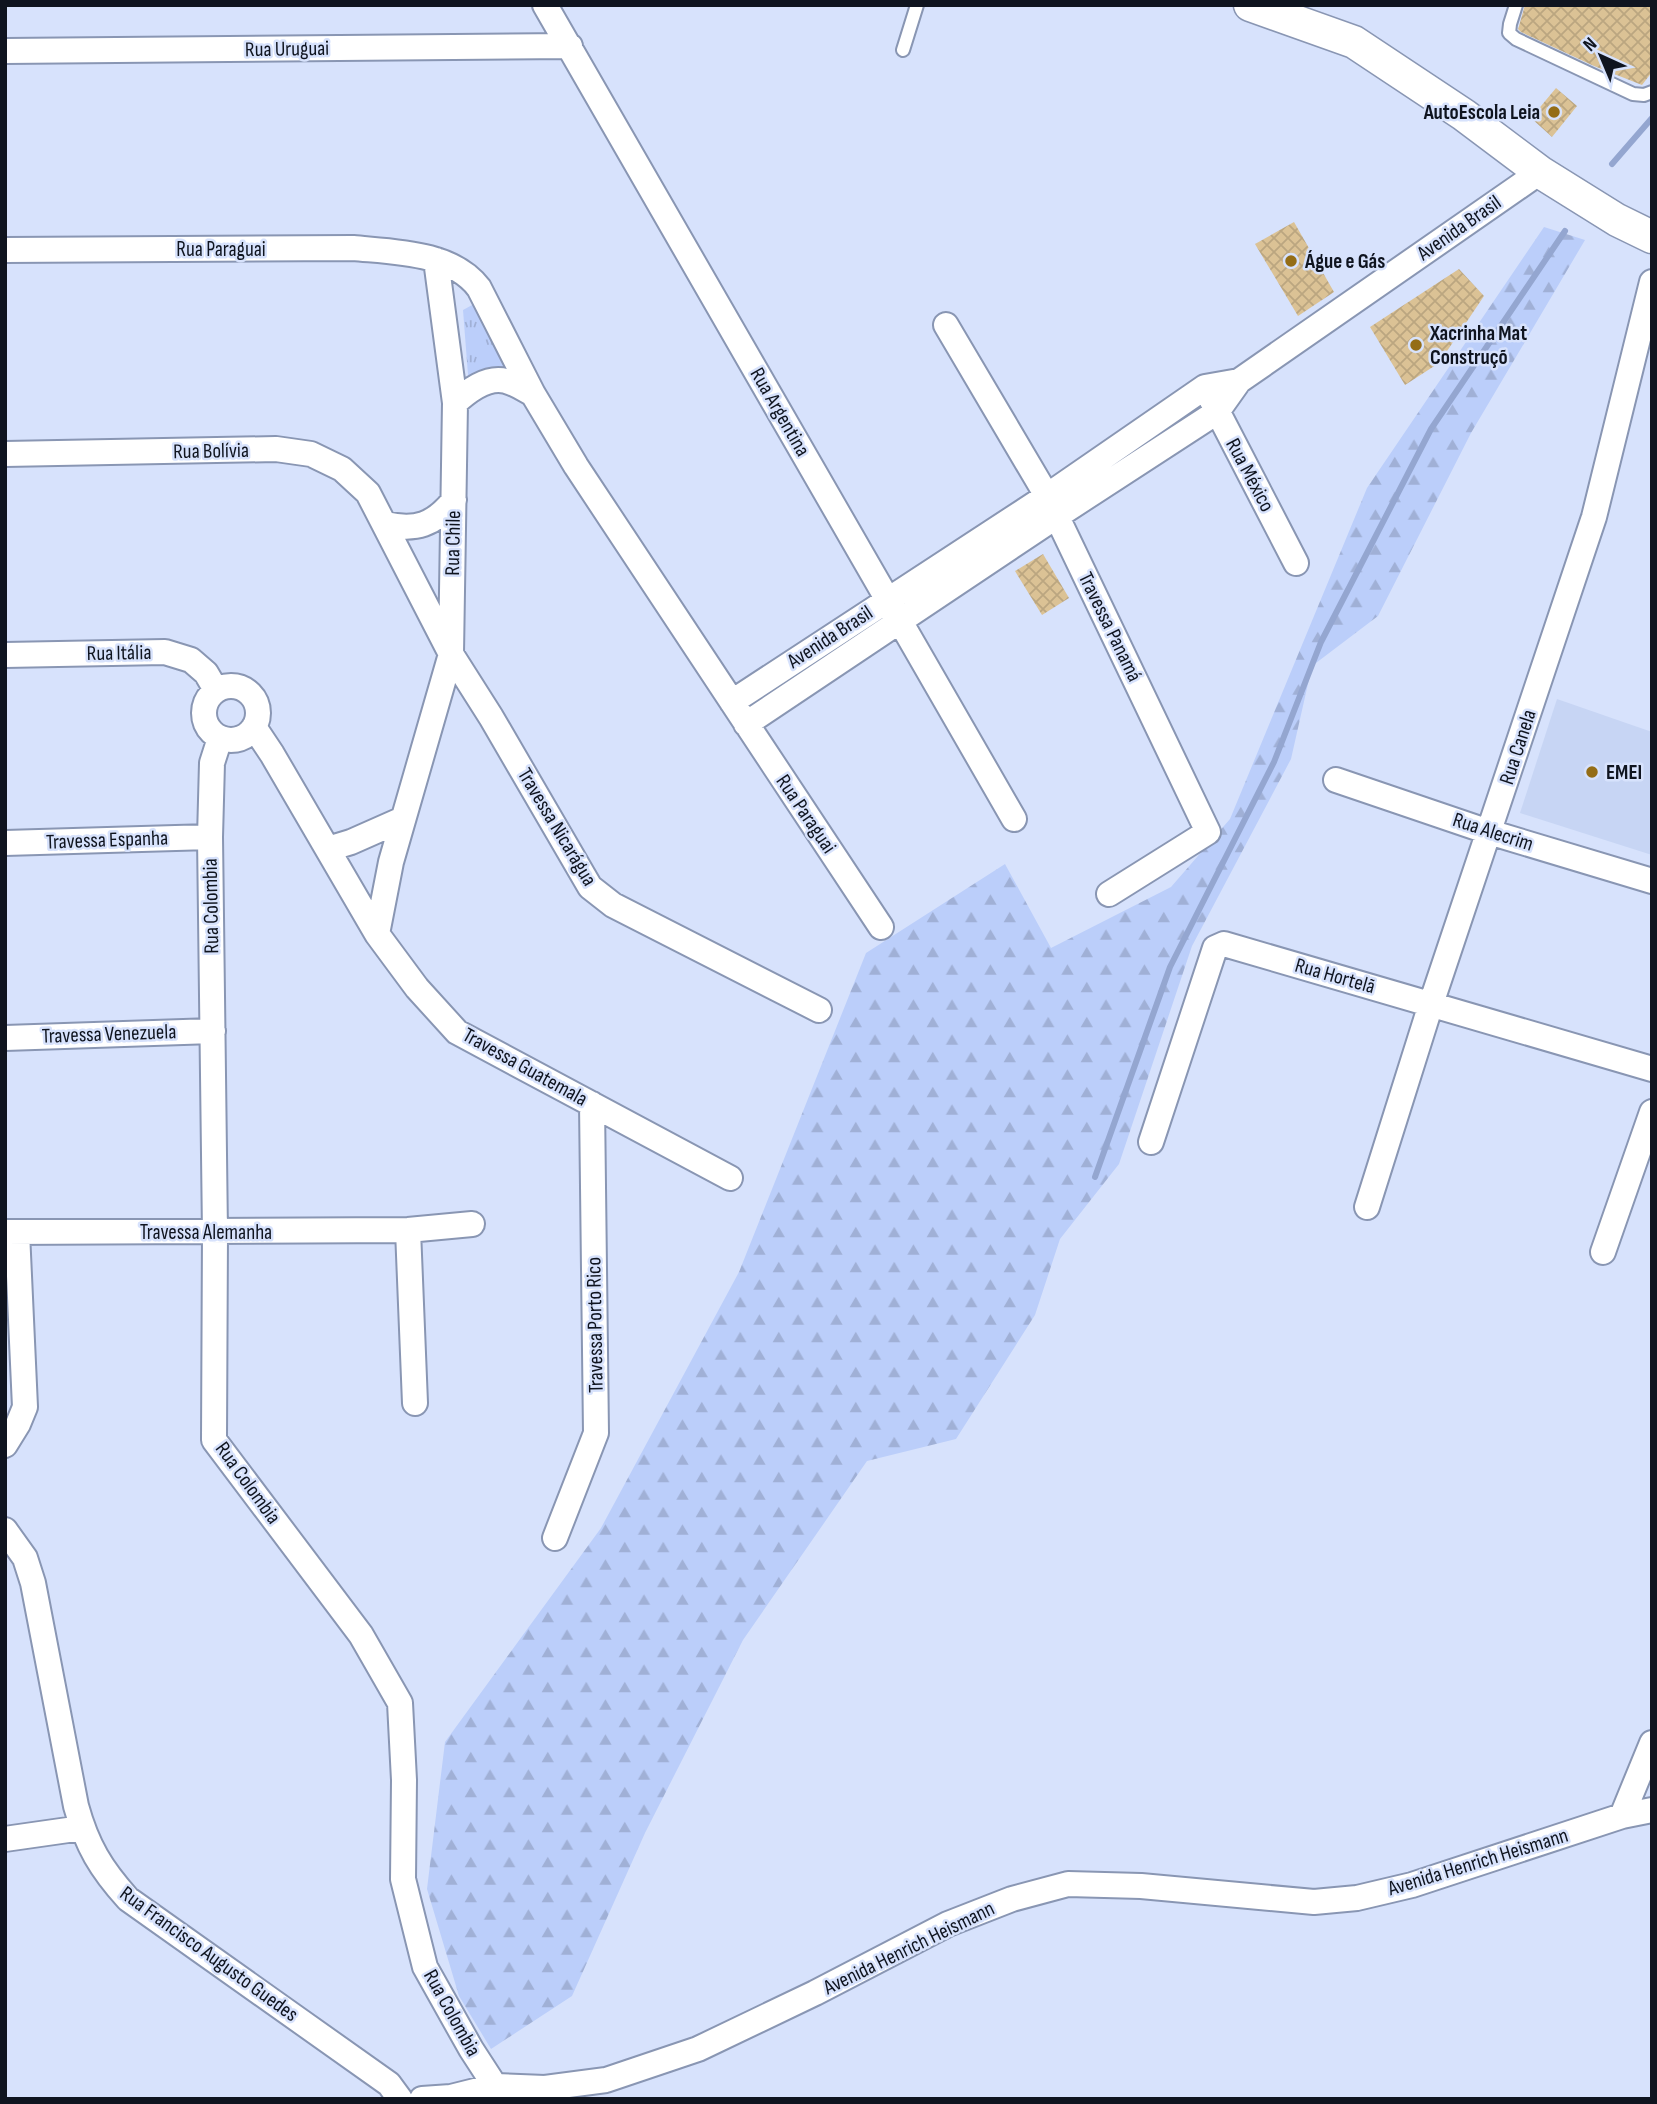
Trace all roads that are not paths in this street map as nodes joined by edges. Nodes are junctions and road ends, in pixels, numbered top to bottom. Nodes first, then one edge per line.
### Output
1 (545, 5) edge
2 (918, 5) edge
3 (1250, 5) edge
4 (1517, 5) edge
5 (569, 46) junction
6 (903, 50) dead end
7 (5, 51) edge
8 (1652, 92) edge
9 (1540, 172) junction
10 (1652, 237) edge
11 (5, 250) edge
12 (436, 260) junction
13 (1652, 282) edge
14 (946, 325) dead end
15 (1240, 381) junction
16 (1205, 387) junction
17 (533, 394) junction
18 (455, 403) junction
19 (1217, 412) junction
20 (5, 454) edge
21 (1114, 466) junction
22 (454, 500) junction
23 (1052, 506) junction
24 (385, 524) junction
25 (1296, 563) dead end
26 (894, 609) junction
27 (452, 654) junction
28 (5, 655) edge
29 (216, 690) junction
30 (732, 702) junction
31 (746, 724) junction
32 (254, 727) junction
33 (220, 738) junction
34 (1336, 780) dead end
35 (403, 819) junction
36 (1014, 819) dead end
37 (1489, 832) junction
38 (209, 837) junction
39 (5, 843) edge
40 (328, 849) junction
41 (1652, 881) edge
42 (1108, 894) dead end
43 (881, 927) dead end
44 (377, 934) junction
45 (1432, 1004) junction
46 (819, 1010) dead end
47 (213, 1031) junction
48 (5, 1038) edge
49 (1652, 1069) edge
50 (592, 1104) junction
51 (1652, 1112) edge
52 (1151, 1142) dead end
53 (730, 1178) dead end
54 (1367, 1208) dead end
55 (472, 1224) dead end
56 (408, 1230) junction
57 (11, 1232) edge
58 (215, 1233) junction
59 (1603, 1252) dead end
60 (415, 1403) dead end
61 (5, 1445) edge
62 (5, 1530) edge
63 (555, 1538) dead end
64 (1652, 1743) edge
65 (1652, 1810) edge
66 (1622, 1816) junction
67 (82, 1828) junction
68 (5, 1839) edge
69 (495, 2086) junction
70 (400, 2099) edge
71 (422, 2099) edge

1 - 5 street, Rua Argentina
2 - 6 lane
3 - 9 street
4 - 8 lane
5 - 7 street, Rua Uruguai
5 - 26 street, Rua Argentina
9 - 10 street
9 - 15 street, Avenida Brasil
11 - 12 street, Rua Paraguai
12 - 17 street, Rua Paraguai
12 - 18 street, Rua Chile
13 - 37 street, Rua Canela
14 - 23 street, Travessa Panamá
15 - 16 street, Avenida Brasil
15 - 19 street, Avenida Brasil
16 - 19 street, Rua México
16 - 21 street, Avenida Brasil
17 - 18 street
17 - 30 street
18 - 22 street, Rua Chile
19 - 21 street, Avenida Brasil
19 - 25 street, Rua México
20 - 24 street, Rua Bolívia
21 - 23 street, Avenida Brasil
22 - 24 street
22 - 27 street, Rua Chile
23 - 26 street, Avenida Brasil
23 - 42 street, Travessa Panamá
24 - 27 street, Rua Bolívia
26 - 30 street, Avenida Brasil
26 - 31 street, Avenida Brasil
26 - 36 street, Rua Argentina
27 - 35 street, Rua Chile
27 - 46 street, Travessa Nicarágua
28 - 29 street, Rua Itália
29 - 32 street
29 - 33 street
30 - 31 street, Rua Paraguai
31 - 43 street, Rua Paraguai
32 - 33 street
32 - 40 street, Travessa Guatemala
33 - 38 street, Rua Colombia
34 - 37 street, Rua Alecrim
35 - 40 street
35 - 44 street, Rua Chile
37 - 41 street, Rua Alecrim
37 - 45 street, Rua Canela
38 - 39 street, Travessa Espanha
38 - 47 street, Rua Colombia
40 - 44 street, Travessa Guatemala
44 - 50 street, Travessa Guatemala
45 - 49 street, Rua Hortelã
45 - 52 street, Rua Hortelã
45 - 54 street, Rua Canela
47 - 48 street, Travessa Venezuela
47 - 58 street, Rua Colombia
50 - 53 street, Travessa Guatemala
50 - 63 street, Travessa Porto Rico
51 - 59 street
55 - 56 street, Travessa Alemanha
56 - 58 street, Travessa Alemanha
56 - 60 street
57 - 58 street, Travessa Alemanha
57 - 61 street
58 - 69 street, Rua Colombia
62 - 67 street, Rua Francisco Augusto Guedes
64 - 66 street
65 - 66 street, Avenida Henrich Heismann
66 - 69 street, Avenida Henrich Heismann
67 - 68 street
67 - 70 street, Rua Francisco Augusto Guedes
69 - 71 street, Avenida Henrich Heismann

